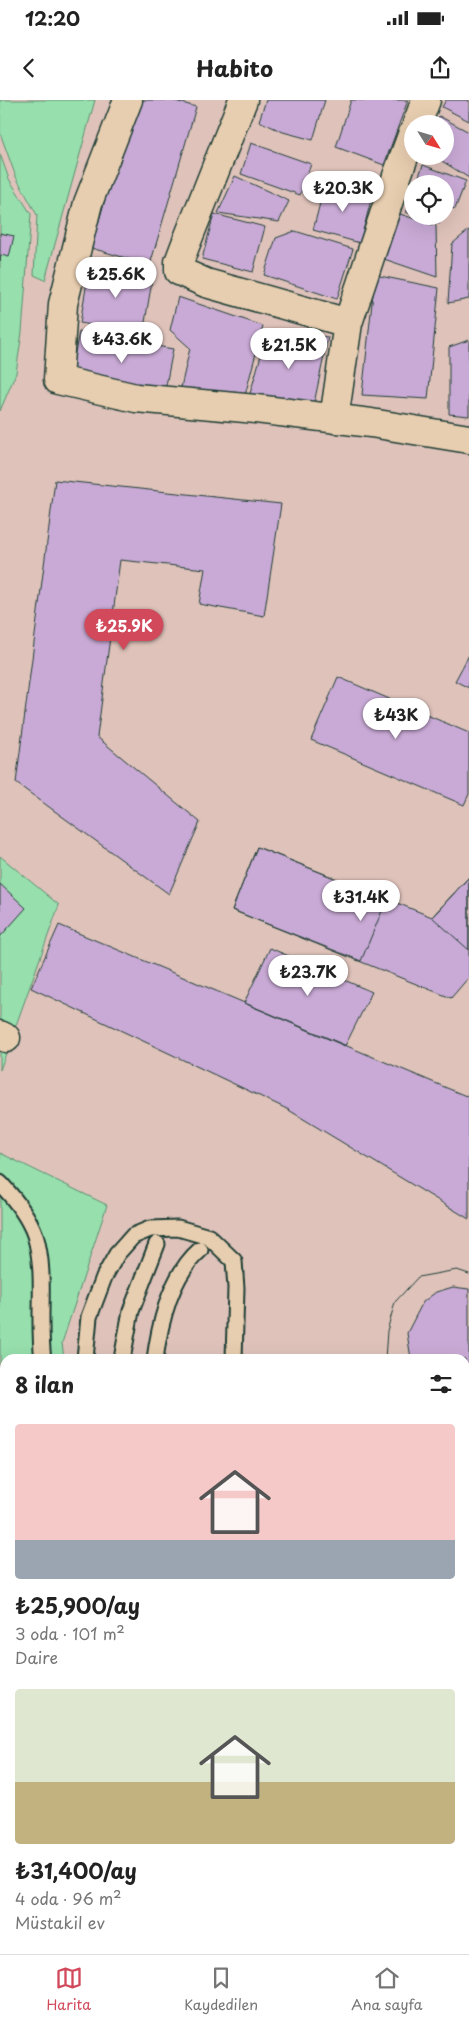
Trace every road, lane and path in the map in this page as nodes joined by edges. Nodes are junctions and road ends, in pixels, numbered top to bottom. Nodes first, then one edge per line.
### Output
1 (128, 100) edge
2 (243, 100) edge
3 (426, 100) edge
4 (420, 115) edge
5 (404, 157) edge
6 (348, 323) junction
7 (334, 419) junction
8 (469, 439) edge
9 (0, 1184) edge
10 (157, 1244) dead end
11 (200, 1250) dead end
12 (42, 1354) edge
13 (85, 1354) edge
14 (123, 1354) edge
15 (156, 1354) edge
16 (234, 1354) edge

1 - 7 street
2 - 6 street
3 - 4 street
5 - 6 street
6 - 7 street
7 - 8 street
9 - 12 lane
10 - 14 lane
11 - 15 lane
13 - 16 lane

